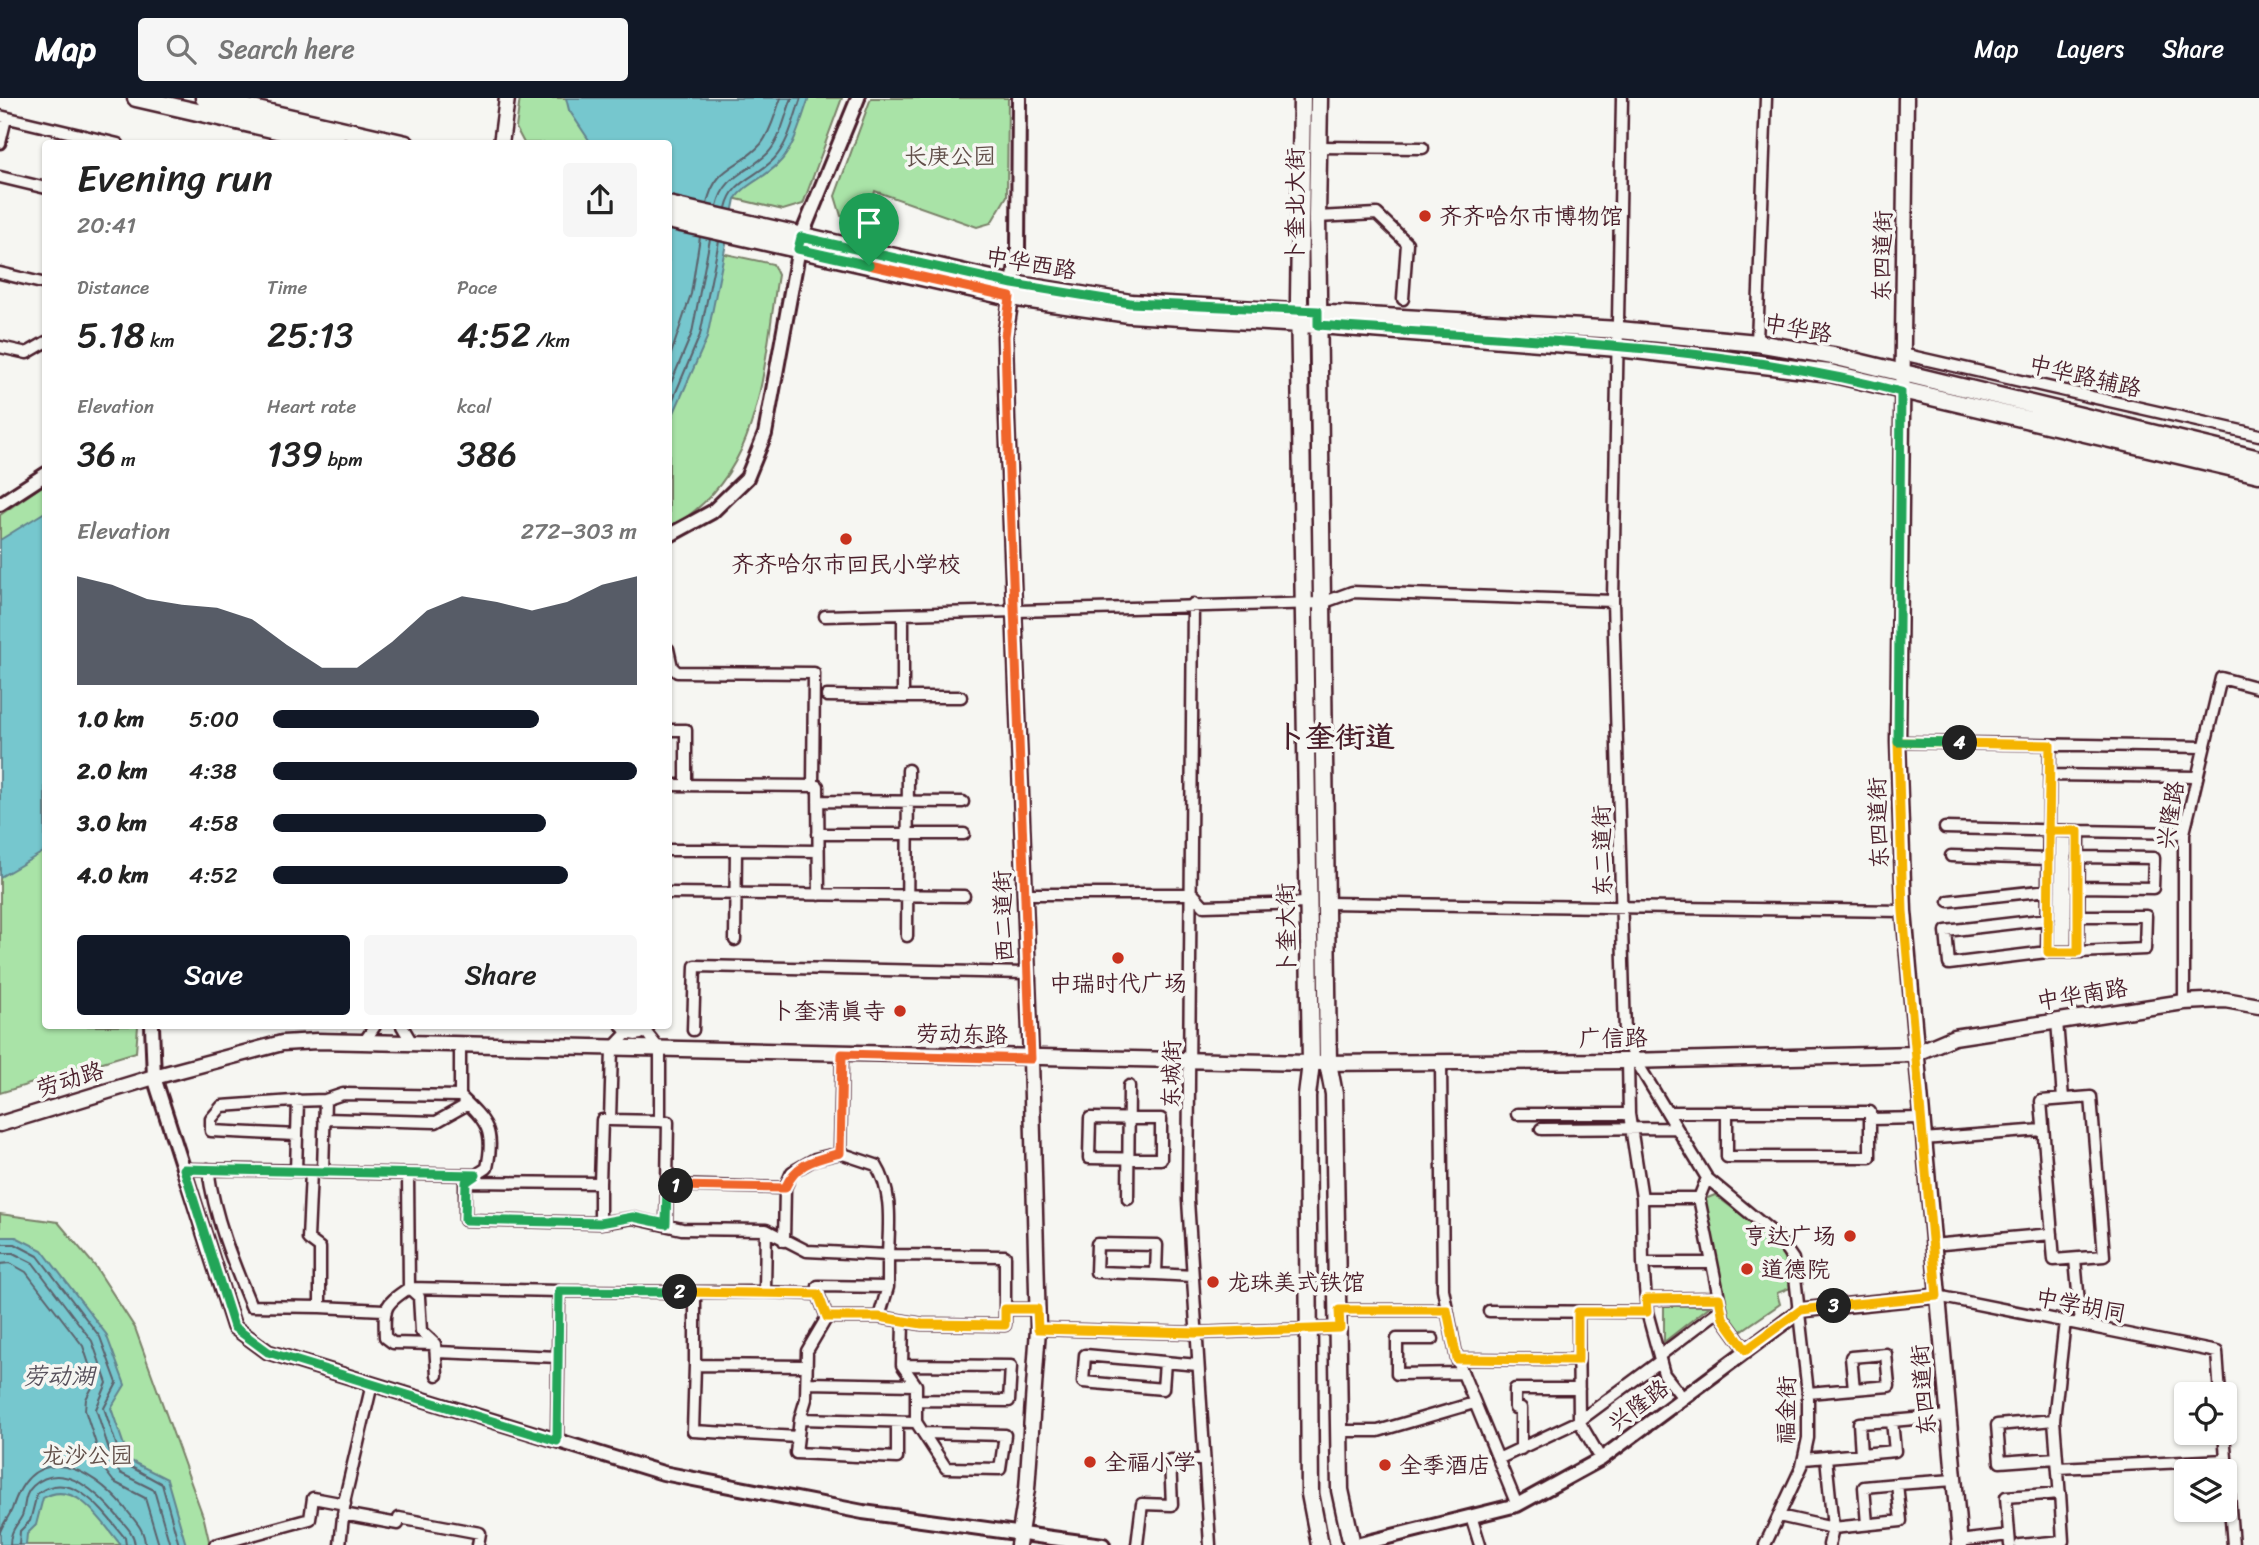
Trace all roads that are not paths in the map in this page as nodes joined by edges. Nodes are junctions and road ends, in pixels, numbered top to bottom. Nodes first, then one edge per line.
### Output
1 (136, 98) edge
2 (507, 98) edge
3 (858, 98) edge
4 (1019, 98) edge
5 (1302, 98) edge
6 (1319, 98) edge
7 (1622, 98) edge
8 (1766, 98) edge
9 (1906, 98) edge
10 (206, 102) edge
11 (3, 117) edge
12 (99, 140) edge
13 (325, 140) edge
14 (386, 140) edge
15 (502, 140) edge
16 (0, 143) edge
17 (1317, 147) junction
18 (1423, 148) dead end
19 (0, 177) edge
20 (42, 187) edge
21 (672, 206) edge
22 (1317, 217) junction
23 (672, 221) edge
24 (740, 230) junction
25 (799, 243) junction
26 (0, 273) edge
27 (42, 283) edge
28 (1012, 291) junction
29 (1404, 299) dead end
30 (1300, 317) junction
31 (1318, 318) junction
32 (1619, 330) junction
33 (1757, 343) junction
34 (42, 344) edge
35 (0, 347) edge
36 (1618, 348) junction
37 (1902, 354) junction
38 (1902, 374) junction
39 (1901, 392) junction
40 (2259, 435) edge
41 (2259, 459) edge
42 (2259, 474) edge
43 (42, 477) edge
44 (0, 504) edge
45 (672, 534) edge
46 (1613, 601) junction
47 (1306, 603) junction
48 (1322, 603) junction
49 (1193, 604) junction
50 (1014, 612) junction
51 (903, 614) junction
52 (825, 616) dead end
53 (672, 669) edge
54 (2259, 688) edge
55 (827, 696) dead end
56 (903, 697) junction
57 (961, 697) dead end
58 (672, 730) edge
59 (1898, 742) junction
60 (2050, 745) junction
61 (2204, 747) junction
62 (908, 770) dead end
63 (2049, 775) junction
64 (2197, 777) junction
65 (672, 785) edge
66 (686, 785) junction
67 (813, 786) junction
68 (818, 800) junction
69 (908, 802) junction
70 (963, 802) dead end
71 (1945, 828) dead end
72 (2048, 831) junction
73 (2078, 831) junction
74 (2184, 833) junction
75 (818, 834) junction
76 (907, 834) junction
77 (964, 834) dead end
78 (672, 850) edge
79 (736, 850) junction
80 (818, 851) junction
81 (1951, 856) dead end
82 (2078, 857) junction
83 (2048, 859) junction
84 (2078, 887) junction
85 (2048, 890) junction
86 (672, 893) edge
87 (736, 894) junction
88 (1025, 894) junction
89 (1192, 894) junction
90 (819, 895) junction
91 (907, 895) junction
92 (964, 896) dead end
93 (1949, 901) dead end
94 (1308, 903) junction
95 (1325, 903) junction
96 (1622, 909) junction
97 (1903, 911) junction
98 (2078, 916) junction
99 (2048, 919) junction
100 (907, 936) dead end
101 (735, 940) dead end
102 (2048, 952) junction
103 (2078, 952) junction
104 (1028, 973) junction
105 (2184, 1002) junction
106 (2259, 1006) edge
107 (2057, 1021) junction
108 (152, 1029) edge
109 (373, 1029) edge
110 (404, 1029) edge
111 (624, 1029) edge
112 (646, 1029) edge
113 (648, 1029) edge
114 (693, 1030) dead end
115 (364, 1042) junction
116 (412, 1044) junction
117 (460, 1045) junction
118 (612, 1049) junction
119 (660, 1050) junction
120 (842, 1054) junction
121 (1914, 1054) junction
122 (1031, 1059) junction
123 (1191, 1060) junction
124 (1632, 1061) junction
125 (1319, 1063) junction
126 (1441, 1063) junction
127 (154, 1077) junction
128 (1129, 1086) dead end
129 (2063, 1099) junction
130 (298, 1100) junction
131 (325, 1100) junction
132 (464, 1100) junction
133 (1667, 1112) junction
134 (1727, 1112) junction
135 (1517, 1114) dead end
136 (1629, 1114) junction
137 (1129, 1118) junction
138 (1920, 1118) junction
139 (324, 1119) junction
140 (1870, 1119) junction
141 (610, 1121) junction
142 (660, 1121) junction
143 (0, 1124) edge
144 (1632, 1128) junction
145 (1676, 1128) junction
146 (1541, 1129) dead end
147 (2043, 1130) junction
148 (297, 1135) junction
149 (1923, 1139) junction
150 (840, 1153) junction
151 (1129, 1159) junction
152 (184, 1169) junction
153 (208, 1169) junction
154 (296, 1171) junction
155 (311, 1171) junction
156 (323, 1171) junction
157 (408, 1174) junction
158 (476, 1175) junction
159 (1706, 1178) junction
160 (466, 1182) junction
161 (600, 1183) junction
162 (667, 1185) junction
163 (785, 1188) junction
164 (1642, 1198) junction
165 (1699, 1198) junction
166 (1128, 1199) dead end
167 (600, 1223) junction
168 (666, 1224) junction
169 (766, 1230) junction
170 (2052, 1234) junction
171 (784, 1241) junction
172 (1933, 1245) junction
173 (888, 1255) junction
174 (2075, 1259) junction
175 (1643, 1263) junction
176 (1712, 1263) junction
177 (1156, 1274) junction
178 (1193, 1276) junction
179 (888, 1287) junction
180 (409, 1288) junction
181 (559, 1291) junction
182 (695, 1292) junction
183 (765, 1292) junction
184 (818, 1294) junction
185 (1937, 1296) junction
186 (1646, 1299) junction
187 (1720, 1304) junction
188 (320, 1307) junction
189 (1005, 1309) junction
190 (1037, 1309) junction
191 (384, 1310) junction
192 (1339, 1310) junction
193 (1447, 1310) junction
194 (1801, 1310) junction
195 (1489, 1311) dead end
196 (1578, 1312) junction
197 (1647, 1312) junction
198 (827, 1317) junction
199 (879, 1317) junction
200 (903, 1321) junction
201 (2065, 1321) junction
202 (2081, 1325) junction
203 (1340, 1328) junction
204 (1038, 1329) junction
205 (1309, 1331) junction
206 (1196, 1333) junction
207 (1433, 1339) dead end
208 (436, 1348) junction
209 (1746, 1350) junction
210 (558, 1357) junction
211 (1457, 1359) junction
212 (1659, 1359) junction
213 (1578, 1360) junction
214 (1165, 1362) junction
215 (695, 1364) junction
216 (902, 1365) junction
217 (1198, 1365) junction
218 (807, 1366) junction
219 (1462, 1373) junction
220 (437, 1375) dead end
221 (2220, 1382) edge
222 (807, 1383) junction
223 (372, 1384) junction
224 (916, 1385) junction
225 (1579, 1389) junction
226 (1854, 1389) junction
227 (1808, 1393) junction
228 (1683, 1398) junction
229 (916, 1399) junction
230 (1474, 1403) junction
231 (1948, 1416) junction
232 (800, 1419) junction
233 (2054, 1420) junction
234 (1579, 1421) junction
235 (1892, 1421) junction
236 (897, 1422) junction
237 (916, 1422) junction
238 (1340, 1431) junction
239 (924, 1433) junction
240 (798, 1437) junction
241 (557, 1441) junction
242 (1521, 1449) junction
243 (1861, 1454) junction
244 (1826, 1457) junction
245 (1601, 1459) junction
246 (1804, 1459) junction
247 (1204, 1460) junction
248 (1498, 1460) junction
249 (2174, 1461) edge
250 (2057, 1463) junction
251 (1954, 1480) junction
252 (1897, 1484) junction
253 (2060, 1498) junction
254 (1517, 1504) junction
255 (344, 1509) junction
256 (1471, 1516) junction
257 (1779, 1516) junction
258 (2232, 1522) edge
259 (1867, 1524) junction
260 (1833, 1528) junction
261 (1019, 1539) edge
262 (2010, 1540) edge
263 (1959, 1543) edge
264 (215, 1545) edge
265 (340, 1545) edge
266 (478, 1545) edge
267 (1103, 1545) edge
268 (1137, 1545) edge
269 (1210, 1545) edge
270 (1320, 1545) edge
271 (1354, 1545) edge
272 (1480, 1545) edge
273 (1765, 1545) edge
274 (1829, 1545) edge
275 (2020, 1545) edge
276 (2234, 1545) edge

1 - 10 main road
2 - 15 main road
3 - 25 street
4 - 28 street
5 - 30 main road, 卜奎北大街
6 - 17 main road, 卜奎北大街
7 - 32 street, 东二道街
8 - 33 street
9 - 37 main road, 东四道街
10 - 13 main road
10 - 14 main road
11 - 12 street
11 - 16 street
17 - 18 street
17 - 22 main road, 卜奎北大街
19 - 20 street
21 - 24 main road
22 - 29 street
22 - 31 main road, 卜奎北大街
23 - 24 main road, 中华西路
24 - 25 main road, 中华西路
25 - 28 main road, 中华西路
25 - 45 street
26 - 27 street
28 - 30 main road, 中华西路
28 - 50 main road, 西二道街
30 - 31 main road, 中华西路
30 - 47 main road, 卜奎大街
31 - 32 main road, 中华路
31 - 36 main road, 中华路
31 - 48 main road, 卜奎大街
32 - 33 main road, 中华路
32 - 36 street, 东二道街
33 - 38 main road, 中华路
34 - 35 street
36 - 39 main road, 中华路
36 - 46 street, 东二道街
37 - 38 main road, 东四道街
37 - 40 street, 中华路辅路
38 - 39 main road, 东四道街
38 - 41 main road, 中华路
39 - 42 main road, 中华路
39 - 59 main road, 东四道街
43 - 44 street
46 - 48 street
46 - 96 street, 东二道街
47 - 48 street
47 - 49 street
47 - 94 main road, 卜奎大街
48 - 95 main road, 卜奎大街
49 - 50 street
49 - 89 street, 东城街
50 - 51 street
50 - 88 main road, 西二道街
51 - 52 street
51 - 56 street
53 - 67 street
54 - 61 street, 兴隆路
55 - 56 street
56 - 57 street
58 - 66 street
59 - 60 street
59 - 97 main road, 东四道街
60 - 61 street
60 - 63 street
61 - 64 street, 兴隆路
62 - 69 street
63 - 64 street
63 - 72 street
64 - 74 street, 兴隆路
65 - 66 street
66 - 67 street
67 - 68 street
68 - 69 street
68 - 75 street
69 - 70 street
69 - 76 street
71 - 72 street
72 - 73 street
72 - 83 street
73 - 74 street
73 - 82 street
74 - 105 street, 兴隆路
75 - 76 street
75 - 80 street
76 - 77 street
76 - 91 street
78 - 79 street
79 - 80 street
79 - 87 street
80 - 90 street
81 - 83 street
82 - 84 street
82 - 84 street
83 - 85 street
84 - 98 street
85 - 93 street
85 - 99 street
86 - 87 street
87 - 90 street
87 - 101 street
88 - 89 street
88 - 104 main road, 西二道街
89 - 94 street
89 - 123 street, 东城街
90 - 91 street
91 - 92 street
91 - 100 street
94 - 125 main road, 卜奎大街
95 - 96 street
95 - 125 main road, 卜奎大街
96 - 97 street
96 - 124 street, 东二道街
97 - 121 main road, 东四道街
98 - 103 street
98 - 103 street
99 - 102 street
99 - 102 street
102 - 103 street
104 - 114 street
104 - 122 main road, 西二道街
105 - 106 main road, 中华南路
105 - 107 main road, 中华南路
107 - 121 main road, 中华南路
107 - 129 street
108 - 127 street
109 - 115 street
110 - 116 street
111 - 112 street
111 - 118 street
113 - 119 street
115 - 116 main road, 劳动东路
115 - 127 main road, 劳动东路
116 - 117 main road, 劳动东路
117 - 118 main road, 劳动东路
117 - 132 street
118 - 119 main road, 劳动东路
118 - 141 street
119 - 120 main road, 劳动东路
119 - 142 street
120 - 122 main road, 劳动东路
120 - 150 street
121 - 124 main road, 广信路
121 - 138 main road, 东四道街
122 - 123 main road, 劳动东路
122 - 190 main road, 西二道街
123 - 125 main road, 劳动东路
123 - 178 street, 东城街
124 - 126 main road, 广信路
124 - 133 street, 东二道街
124 - 136 street
125 - 126 main road, 广信路
125 - 192 main road, 卜奎大街
125 - 205 main road, 卜奎大街
126 - 193 street
127 - 143 main road, 劳动路
127 - 152 street
128 - 137 street
129 - 147 street
129 - 174 street
130 - 131 street
130 - 148 street
130 - 148 street
131 - 132 street
131 - 139 street
132 - 139 street
132 - 158 street
133 - 134 street
133 - 145 street, 东二道街
134 - 140 street
134 - 140 street
135 - 136 street
136 - 144 street
137 - 151 street
137 - 151 street
137 - 151 street
138 - 140 street
138 - 149 main road, 东四道街
139 - 156 street
141 - 142 street
141 - 161 street
142 - 162 street
144 - 145 street
144 - 146 street
144 - 164 street
145 - 159 street, 东二道街
147 - 149 street
147 - 170 street
148 - 154 street
149 - 172 main road, 东四道街
150 - 163 street
150 - 173 street
151 - 166 street
152 - 153 street
152 - 223 street
153 - 154 street
153 - 188 street
154 - 155 street
155 - 156 street
155 - 188 street
156 - 157 street
157 - 158 street
157 - 180 street
158 - 160 street
159 - 165 street
159 - 194 street, 东二道街
160 - 161 street
160 - 167 street
161 - 167 street
162 - 163 street
162 - 168 street
163 - 171 street
164 - 165 street
164 - 175 street
165 - 176 street
167 - 168 street
168 - 169 street
169 - 171 street
169 - 183 street
170 - 172 street
170 - 174 street
171 - 173 street
172 - 185 main road, 东四道街
173 - 179 street
173 - 189 street
174 - 202 street
175 - 176 street
175 - 186 street
176 - 187 street
177 - 177 street
177 - 178 street
178 - 206 street, 东城街
179 - 184 street
179 - 199 street
180 - 181 street
180 - 191 street
180 - 208 street
181 - 182 street
181 - 210 street
182 - 183 street
182 - 215 street
183 - 184 street
184 - 198 street
185 - 194 street
185 - 201 street, 中学胡同
185 - 231 main road, 东四道街
186 - 187 street
186 - 197 street
187 - 209 street
187 - 212 street
188 - 191 street
189 - 190 street
189 - 200 street
190 - 204 main road, 西二道街
191 - 208 street
192 - 193 street
192 - 203 main road, 卜奎大街
193 - 211 street
194 - 209 street, 兴隆路
194 - 227 street, 福金街
195 - 196 street
196 - 197 street
196 - 213 street
197 - 212 street
198 - 199 street
198 - 218 street
199 - 200 street
200 - 216 street
201 - 202 street, 中学胡同
201 - 233 street
202 - 221 street, 中学胡同
203 - 205 street
203 - 238 main road, 卜奎大街
204 - 206 street
204 - 261 main road, 西二道街
205 - 206 street
205 - 270 main road, 卜奎大街
206 - 217 street, 东城街
207 - 219 street
208 - 210 street
208 - 220 street
209 - 228 street, 兴隆路
210 - 241 street
211 - 213 street
211 - 219 street
212 - 228 street
212 - 234 street
213 - 225 street
214 - 214 street
214 - 217 street
215 - 218 street
215 - 240 street
216 - 224 street
216 - 229 street
217 - 247 street, 东城街
218 - 222 street
219 - 230 street
222 - 224 street
222 - 232 street
223 - 241 street
223 - 255 street
224 - 229 street
225 - 234 street
225 - 242 street
226 - 226 street
226 - 227 street
227 - 246 street, 福金街
228 - 245 street, 兴隆路
229 - 237 street
230 - 238 street
230 - 248 street
231 - 235 street
231 - 251 main road, 东四道街
232 - 236 street
232 - 240 street
233 - 250 street
233 - 250 street
234 - 242 street
234 - 245 street
235 - 243 street
235 - 243 street
236 - 237 street
236 - 240 street
237 - 239 street
238 - 271 main road, 卜奎大街
239 - 239 street
241 - 261 street
242 - 248 street
243 - 244 street
244 - 246 street
244 - 260 street
245 - 254 street, 兴隆路
246 - 257 street, 福金街
247 - 268 street
247 - 269 street, 东城街
248 - 254 street
249 - 250 street
250 - 253 street
251 - 252 street
251 - 263 main road, 东四道街
252 - 259 street
252 - 259 street
253 - 262 street
253 - 275 street
254 - 256 street, 兴隆路
255 - 264 street
255 - 265 street
255 - 266 street
256 - 271 street, 兴隆路
256 - 272 street
257 - 260 street
257 - 273 street, 福金街
258 - 276 street
259 - 260 street
260 - 274 street
261 - 267 street
262 - 263 street

